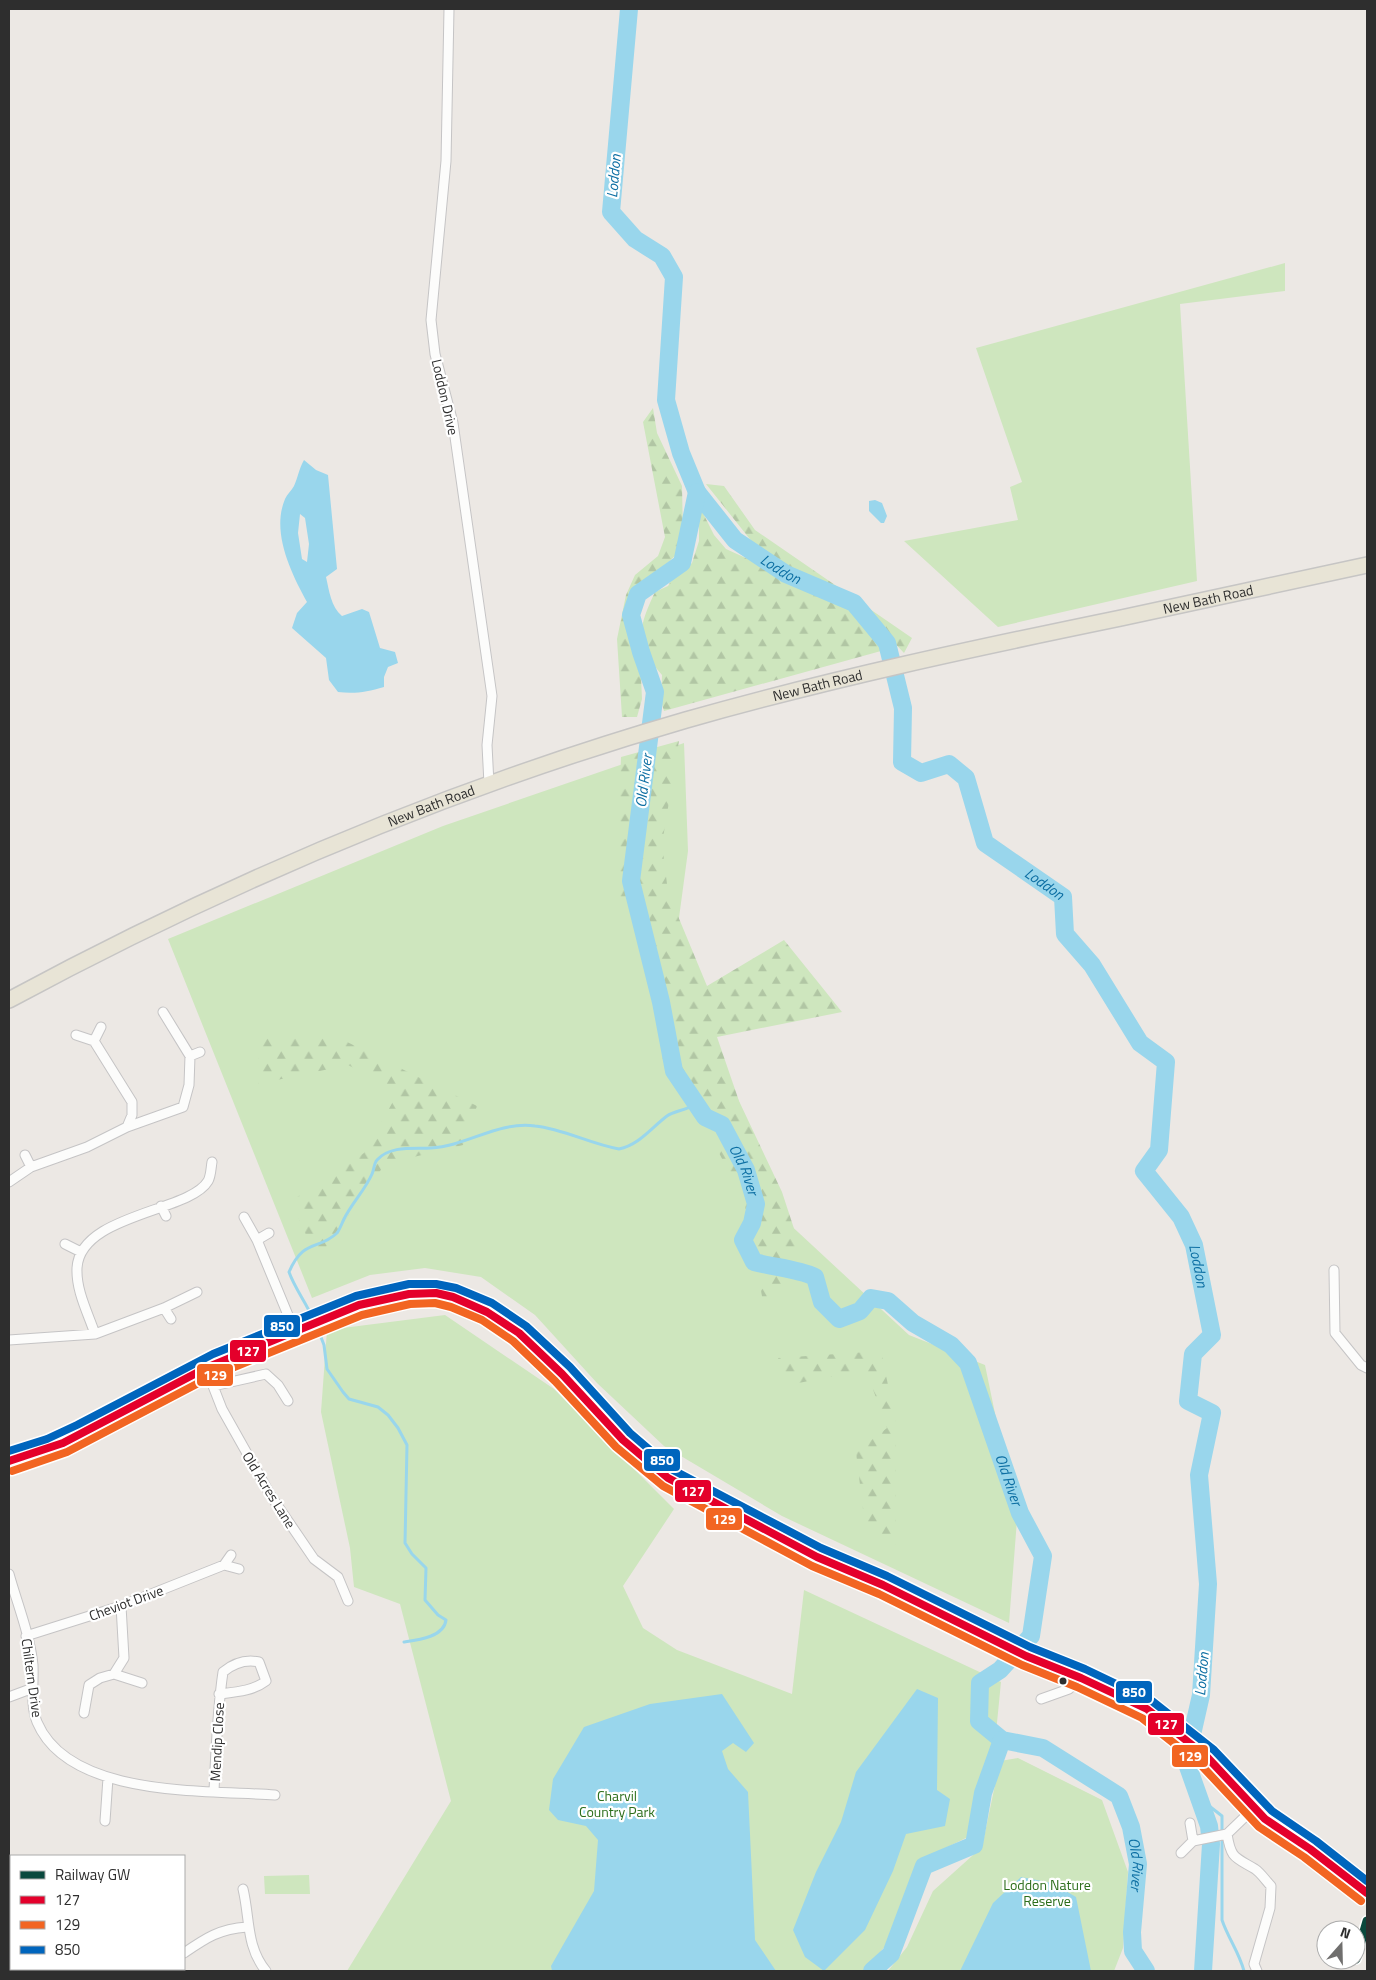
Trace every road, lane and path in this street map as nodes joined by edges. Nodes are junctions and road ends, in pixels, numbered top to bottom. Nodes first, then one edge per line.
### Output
1 (449, 9) edge
2 (1367, 565) edge
3 (489, 784) junction
4 (9, 1000) edge
5 (163, 1012) dead end
6 (101, 1027) dead end
7 (76, 1035) dead end
8 (94, 1041) junction
9 (200, 1052) dead end
10 (190, 1056) junction
11 (128, 1127) junction
12 (25, 1156) dead end
13 (212, 1162) dead end
14 (31, 1167) junction
15 (9, 1182) edge
16 (161, 1206) junction
17 (166, 1216) dead end
18 (244, 1217) dead end
19 (269, 1233) dead end
20 (257, 1240) junction
21 (65, 1244) dead end
22 (81, 1252) junction
23 (1334, 1270) dead end
24 (197, 1292) dead end
25 (164, 1308) junction
26 (171, 1319) dead end
27 (300, 1330) junction
28 (95, 1334) junction
29 (9, 1340) edge
30 (206, 1368) junction
31 (1367, 1368) edge
32 (214, 1386) junction
33 (288, 1401) dead end
34 (9, 1461) edge
35 (232, 1555) dead end
36 (224, 1565) junction
37 (239, 1568) dead end
38 (9, 1574) edge
39 (348, 1601) dead end
40 (121, 1606) junction
41 (26, 1636) junction
42 (114, 1674) junction
43 (1081, 1678) junction
44 (142, 1683) dead end
45 (33, 1688) junction
46 (219, 1694) junction
47 (9, 1697) edge
48 (1041, 1699) dead end
49 (84, 1713) dead end
50 (108, 1778) junction
51 (214, 1790) junction
52 (275, 1795) dead end
53 (1253, 1809) junction
54 (105, 1821) dead end
55 (1190, 1823) dead end
56 (1226, 1834) junction
57 (1197, 1841) junction
58 (1181, 1853) dead end
59 (242, 1889) dead end
60 (1365, 1892) edge
61 (247, 1926) junction
62 (185, 1952) edge
63 (266, 1971) edge
64 (1257, 1971) edge

1 - 3 street, Loddon Drive
2 - 3 main road, New Bath Road
3 - 4 main road, New Bath Road
5 - 10 street
6 - 8 street
7 - 8 street
8 - 11 street
9 - 10 street
10 - 11 street
11 - 14 street
12 - 14 street
13 - 16 street
14 - 15 street
16 - 17 street
16 - 22 street
18 - 20 street
19 - 20 street
20 - 27 street
21 - 22 street
22 - 28 street
23 - 31 street
24 - 25 street
25 - 26 street
25 - 28 street
27 - 30 main road
27 - 43 main road
28 - 29 street
30 - 32 street, Old Acres Lane
30 - 34 main road
32 - 33 street
32 - 39 street, Old Acres Lane
35 - 36 street, Cheviot Drive
36 - 37 street
36 - 40 street, Cheviot Drive
38 - 41 street, Chiltern Drive
40 - 41 street, Cheviot Drive
40 - 42 street
41 - 45 street, Chiltern Drive
42 - 44 street
42 - 49 street
43 - 48 street
43 - 53 main road
45 - 47 street
45 - 50 street, Chiltern Drive
46 - 46 street, Mendip Close
46 - 51 street, Mendip Close
50 - 51 street, Chiltern Drive
50 - 54 street
51 - 52 street, Chiltern Drive
53 - 56 street
53 - 60 main road
55 - 57 street
56 - 57 street
56 - 64 street
57 - 58 street
59 - 61 street
61 - 62 street
61 - 63 street

